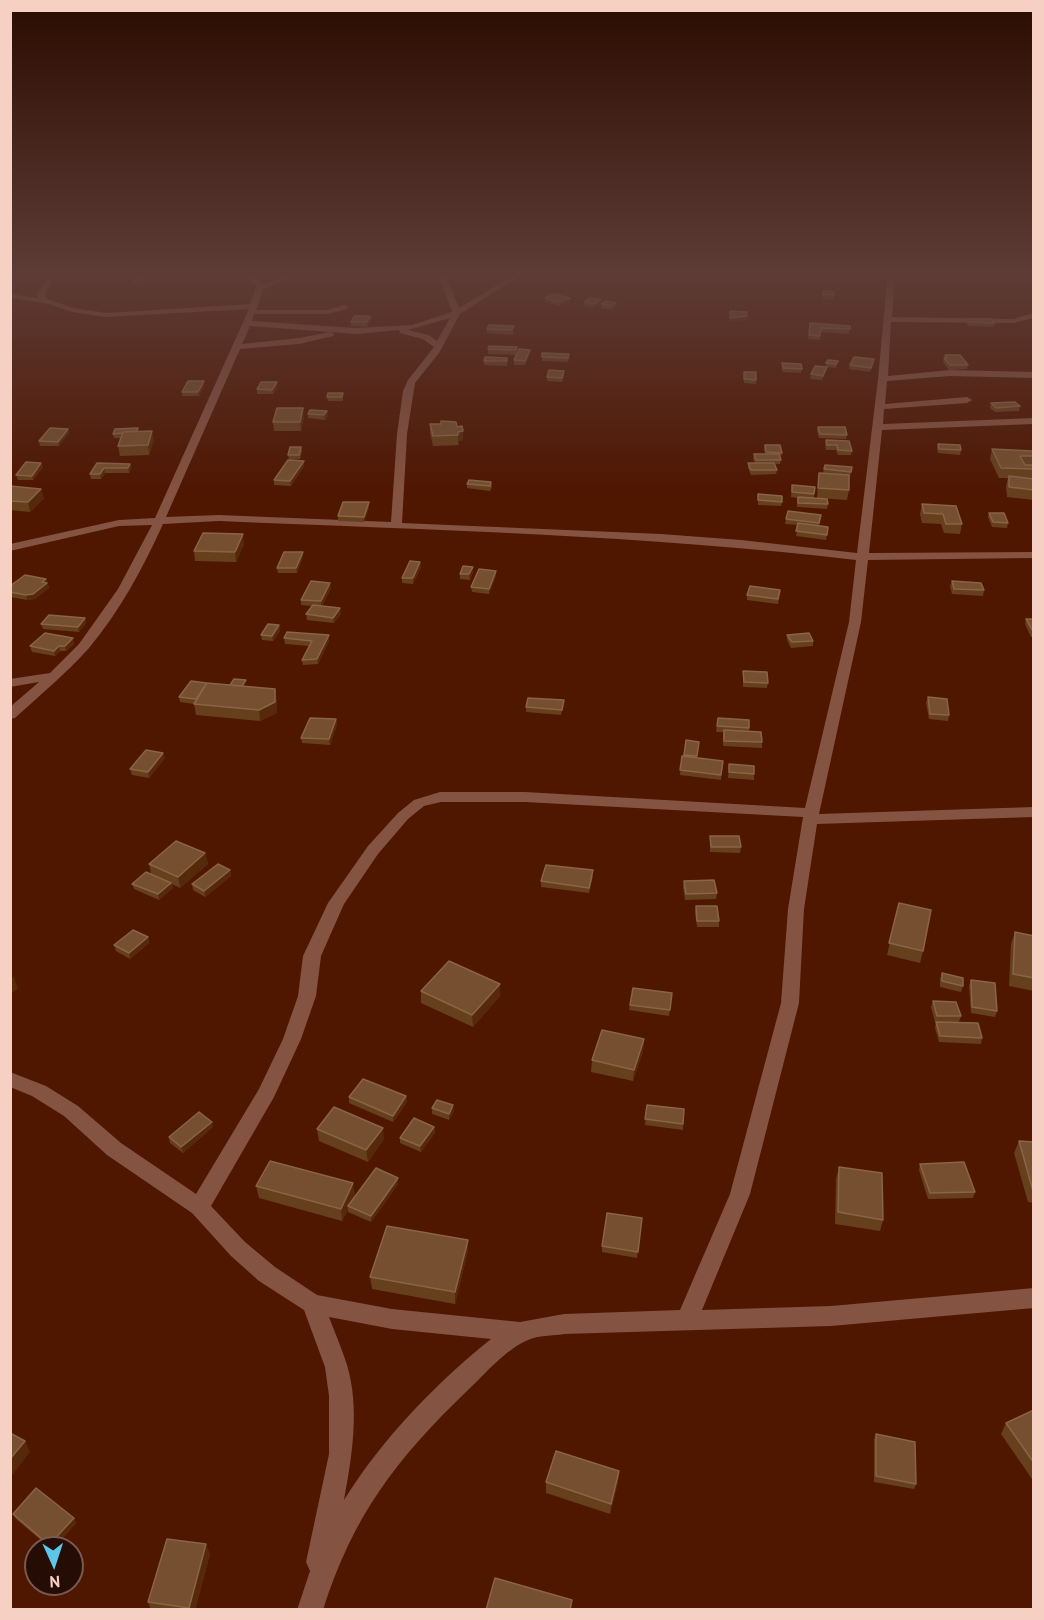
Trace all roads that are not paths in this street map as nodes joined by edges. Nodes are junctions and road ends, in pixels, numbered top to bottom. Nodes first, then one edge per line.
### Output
1 (438, 346) edge
2 (238, 347) joint
3 (241, 347) edge
4 (885, 347) edge
5 (1034, 375) edge
6 (883, 379) junction
7 (967, 400) dead end
8 (879, 407) junction
9 (1034, 421) edge
10 (877, 427) junction
11 (159, 519) junction
12 (396, 524) junction
13 (10, 548) edge
14 (1034, 555) edge
15 (861, 557) junction
16 (54, 676) junction
17 (10, 683) edge
18 (10, 715) edge
19 (1034, 812) edge
20 (811, 816) junction
21 (10, 1079) edge
22 (200, 1207) junction
23 (1034, 1298) edge
24 (313, 1304) junction
25 (687, 1319) junction
26 (521, 1332) junction
27 (310, 1608) edge

1 - 12 street
2 - 3 street
2 - 11 street
4 - 6 street
5 - 6 street
6 - 8 street
7 - 8 street
8 - 10 street
9 - 10 street
10 - 15 street
11 - 12 street
11 - 13 street
11 - 16 street
12 - 15 street
14 - 15 street
15 - 20 street
16 - 17 street
16 - 18 street
19 - 20 street
20 - 22 street
20 - 25 street
21 - 22 street
22 - 24 street
23 - 25 street
24 - 26 street
24 - 27 street
25 - 26 street
26 - 27 street

